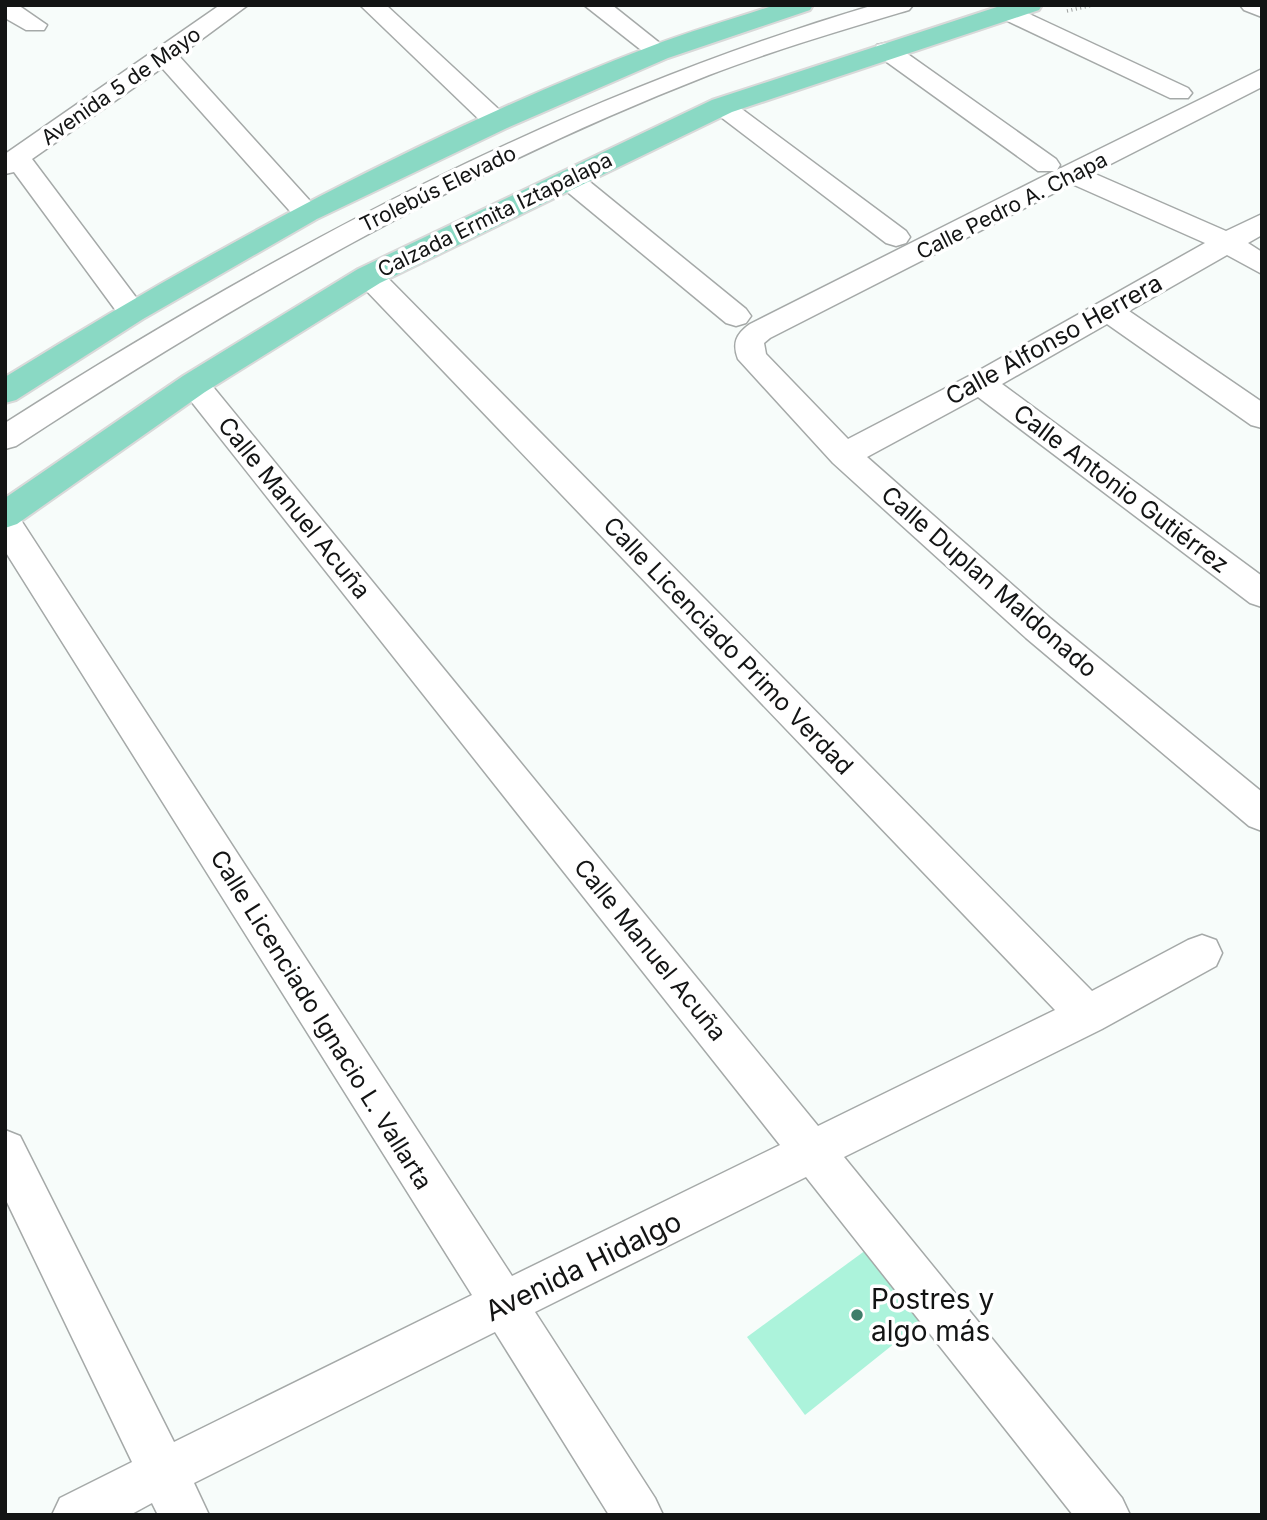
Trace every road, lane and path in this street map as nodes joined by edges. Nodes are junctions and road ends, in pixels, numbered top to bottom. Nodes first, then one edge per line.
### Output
1 (236, 5) edge
2 (372, 5) edge
3 (596, 5) edge
4 (802, 5) edge
5 (901, 5) edge
6 (1093, 5) edge
7 (1252, 5) edge
8 (5, 8) edge
9 (1031, 10) edge
10 (1262, 10) edge
11 (35, 25) dead end
12 (886, 50) junction
13 (659, 52) junction
14 (165, 56) junction
15 (1262, 77) edge
16 (1179, 93) dead end
17 (722, 106) junction
18 (497, 122) junction
19 (12, 162) edge
20 (1047, 165) dead end
21 (1074, 175) junction
22 (569, 179) junction
23 (307, 214) junction
24 (1262, 223) edge
25 (896, 237) dead end
26 (1226, 243) junction
27 (1262, 265) edge
28 (369, 276) junction
29 (1108, 311) junction
30 (132, 312) junction
31 (748, 324) junction
32 (980, 383) junction
33 (194, 384) junction
34 (5, 392) edge
35 (1262, 417) edge
36 (5, 438) edge
37 (844, 455) junction
38 (5, 515) edge
39 (5, 523) edge
40 (1262, 594) edge
41 (1262, 815) edge
42 (1202, 953) dead end
43 (1087, 1015) junction
44 (5, 1151) edge
45 (812, 1151) junction
46 (502, 1306) junction
47 (163, 1473) junction
48 (77, 1515) edge
49 (184, 1515) edge
50 (638, 1515) edge
51 (1105, 1515) edge

1 - 14 street, Avenida 5 de Mayo
2 - 18 street
3 - 13 street
4 - 13 main road
5 - 36 street, Trolebús Elevado
6 - 9 path
7 - 10 street
8 - 11 street
9 - 12 main road, Calzada Ermita Iztapalapa
9 - 16 street
12 - 17 main road, Calzada Ermita Iztapalapa
12 - 20 street
13 - 18 main road
14 - 19 street, Avenida 5 de Mayo
14 - 23 street
15 - 21 street, Calle Pedro A. Chapa
17 - 22 main road, Calzada Ermita Iztapalapa
17 - 25 street
18 - 23 main road
19 - 30 street
21 - 26 street
21 - 31 street, Calle Pedro A. Chapa
22 - 28 main road, Calzada Ermita Iztapalapa
22 - 31 street
23 - 30 main road
24 - 26 street, Calle Alfonso Herrera
26 - 27 street
26 - 29 street, Calle Alfonso Herrera
28 - 33 main road, Calzada Ermita Iztapalapa
28 - 43 street, Calle Licenciado Primo Verdad
29 - 32 street, Calle Alfonso Herrera
29 - 35 street
30 - 34 main road
31 - 37 street, Calle Duplan Maldonado
32 - 37 street, Calle Alfonso Herrera
32 - 40 street, Calle Antonio Gutiérrez
33 - 38 main road, Calzada Ermita Iztapalapa
33 - 45 street, Calle Manuel Acuña
37 - 41 street, Calle Duplan Maldonado
39 - 46 street, Calle Licenciado Ignacio L. Vallarta
42 - 43 street, Avenida Hidalgo
43 - 45 street, Avenida Hidalgo
44 - 47 street
45 - 46 street, Avenida Hidalgo
45 - 51 street, Calle Manuel Acuña
46 - 47 street, Avenida Hidalgo
46 - 50 street, Calle Licenciado Ignacio L. Vallarta
47 - 48 street, Avenida Hidalgo
47 - 49 street

